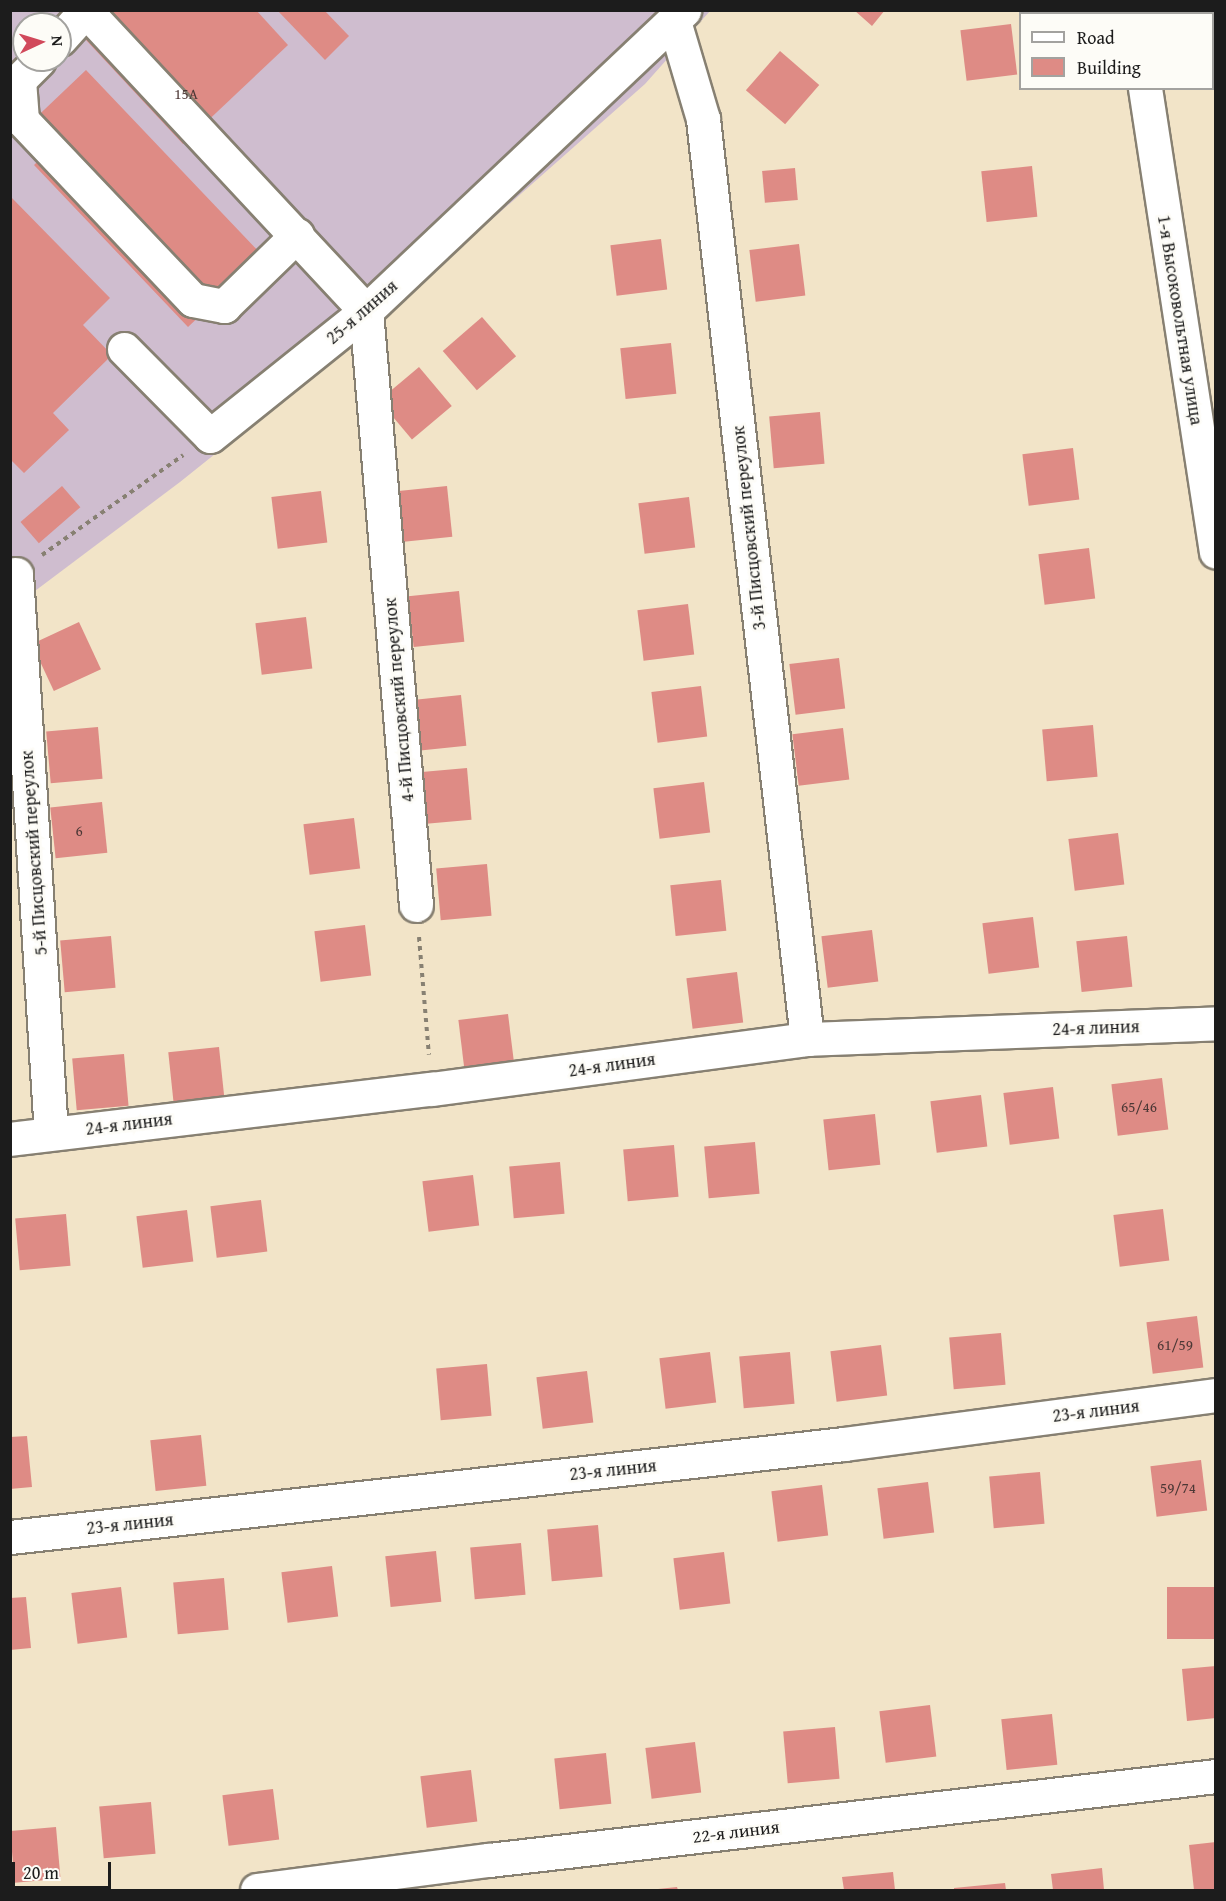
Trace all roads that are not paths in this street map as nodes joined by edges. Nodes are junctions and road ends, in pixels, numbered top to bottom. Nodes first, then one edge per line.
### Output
1 (87, 11) edge
2 (679, 16) edge
3 (72, 27) edge
4 (27, 72) edge
5 (1145, 90) edge
6 (297, 235) junction
7 (366, 311) junction
8 (124, 349) dead end
9 (1215, 552) edge
10 (26, 567) road end
11 (416, 905) road end
12 (1215, 1023) edge
13 (807, 1039) junction
14 (51, 1132) junction
15 (10, 1139) edge
16 (1215, 1395) edge
17 (10, 1537) edge
18 (1215, 1776) edge
19 (257, 1890) edge

1 - 3 street
1 - 6 street
2 - 7 street, 25-я линия
2 - 13 street, 3-й Писцовский переулок
4 - 6 street
5 - 9 street, 1-я Высоковольтная улица
6 - 7 street
7 - 8 street, 25-я линия
7 - 11 street, 4-й Писцовский переулок
10 - 14 street, 5-й Писцовский переулок
12 - 13 street, 24-я линия
13 - 14 street, 24-я линия
14 - 15 street, 24-я линия
16 - 17 street, 23-я линия
18 - 19 street, 22-я линия

